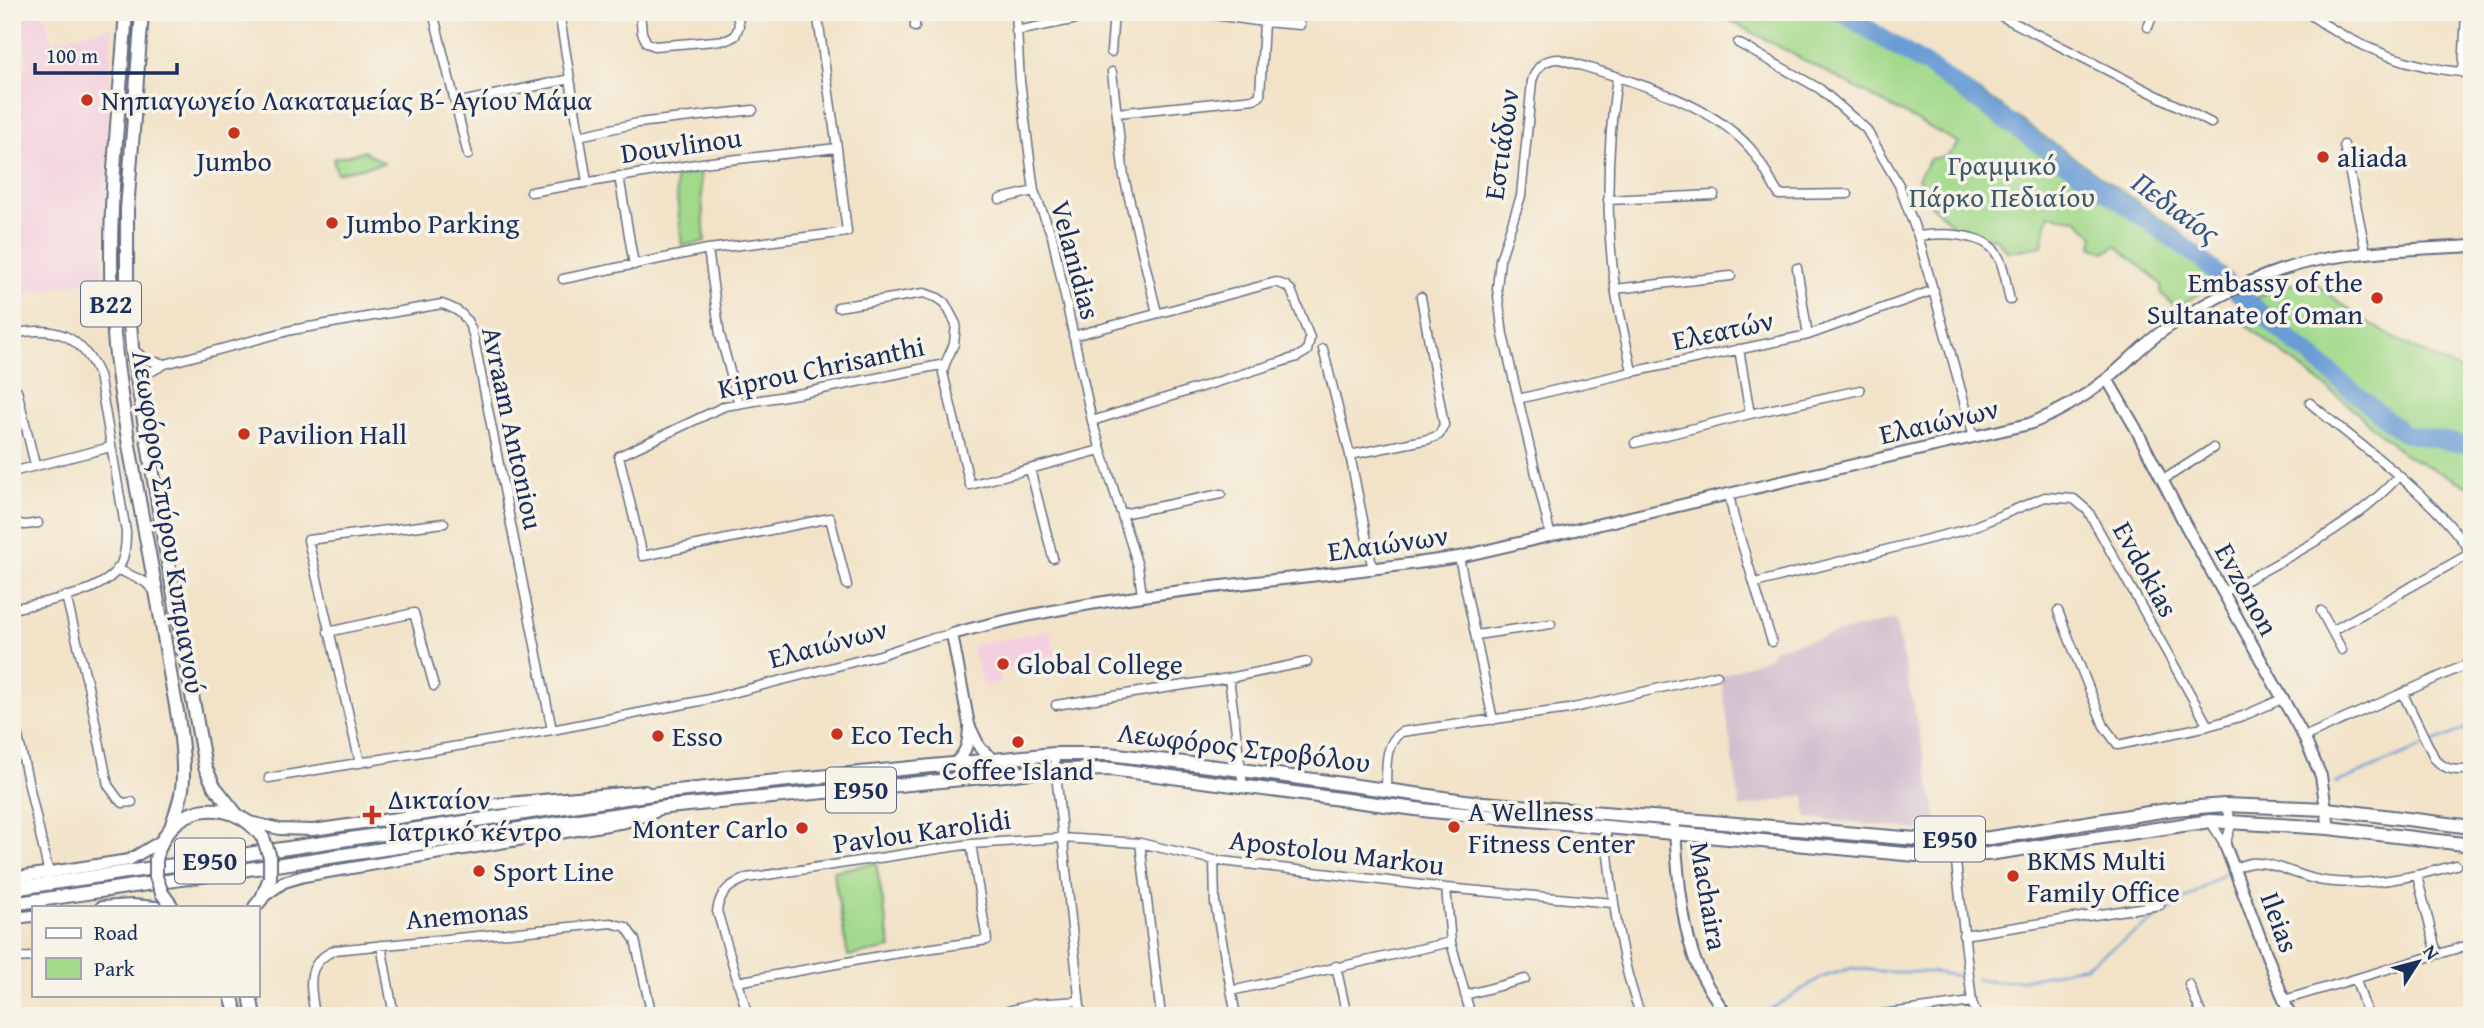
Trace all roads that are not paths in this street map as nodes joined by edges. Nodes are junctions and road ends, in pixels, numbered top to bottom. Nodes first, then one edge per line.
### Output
1 (126, 12) edge
2 (142, 12) edge
3 (433, 12) edge
4 (559, 12) edge
5 (640, 12) edge
6 (737, 12) edge
7 (817, 12) edge
8 (915, 12) edge
9 (1016, 12) edge
10 (1113, 12) edge
11 (1993, 12) edge
12 (2154, 12) edge
13 (2306, 12) edge
14 (2466, 12) edge
15 (1200, 13) edge
16 (1265, 22) junction
17 (1300, 25) dead end
18 (915, 27) dead end
19 (2148, 27) dead end
20 (1016, 31) junction
21 (1738, 43) dead end
22 (1111, 52) dead end
23 (1112, 72) dead end
24 (2467, 73) edge
25 (1617, 76) junction
26 (570, 79) junction
27 (456, 103) junction
28 (753, 110) dead end
29 (1116, 113) junction
30 (2211, 124) dead end
31 (579, 135) junction
32 (2344, 145) dead end
33 (838, 148) junction
34 (468, 155) dead end
35 (619, 176) junction
36 (587, 182) junction
37 (1034, 191) junction
38 (531, 192) dead end
39 (1848, 194) dead end
40 (1714, 195) dead end
41 (1000, 199) dead end
42 (1608, 200) junction
43 (1919, 236) junction
44 (2472, 246) edge
45 (708, 248) junction
46 (2366, 253) junction
47 (635, 265) junction
48 (1797, 268) dead end
49 (1731, 276) dead end
50 (563, 279) dead end
51 (1615, 289) junction
52 (1934, 290) junction
53 (1421, 297) dead end
54 (2010, 300) dead end
55 (838, 307) dead end
56 (1157, 313) junction
57 (12, 334) edge
58 (1808, 335) junction
59 (1073, 336) junction
60 (132, 348) junction
61 (1323, 349) dead end
62 (1739, 349) junction
63 (165, 364) junction
64 (944, 364) junction
65 (1632, 372) junction
66 (2107, 379) junction
67 (17, 390) dead end
68 (1860, 390) dead end
69 (138, 392) junction
70 (1518, 399) junction
71 (739, 404) junction
72 (2310, 404) dead end
73 (1750, 414) junction
74 (1091, 421) junction
75 (1975, 437) junction
76 (1635, 443) dead end
77 (111, 447) junction
78 (2213, 448) dead end
79 (1100, 450) junction
80 (1350, 455) junction
81 (35, 465) junction
82 (1030, 469) junction
83 (12, 472) edge
84 (2398, 477) junction
85 (2163, 480) junction
86 (1221, 494) dead end
87 (1729, 494) junction
88 (1122, 514) junction
89 (12, 517) edge
90 (38, 523) dead end
91 (444, 523) dead end
92 (1550, 537) junction
93 (2472, 554) edge
94 (1459, 557) junction
95 (1053, 558) dead end
96 (117, 569) junction
97 (1373, 570) junction
98 (1755, 583) junction
99 (847, 584) dead end
100 (2223, 593) junction
101 (157, 594) junction
102 (1142, 595) junction
103 (66, 596) junction
104 (12, 609) edge
105 (2058, 611) dead end
106 (2321, 611) dead end
107 (1551, 624) dead end
108 (2332, 631) junction
109 (328, 632) junction
110 (952, 634) junction
111 (1476, 635) junction
112 (1772, 642) dead end
113 (2342, 650) dead end
114 (1307, 662) dead end
115 (2472, 662) edge
116 (1717, 675) dead end
117 (1229, 678) junction
118 (434, 687) dead end
119 (2403, 694) junction
120 (2282, 698) junction
121 (1056, 705) dead end
122 (12, 710) edge
123 (1493, 720) junction
124 (969, 726) junction
125 (2208, 726) junction
126 (552, 730) junction
127 (2304, 737) junction
128 (1054, 754) junction
129 (993, 759) junction
130 (956, 762) junction
131 (360, 763) junction
132 (2472, 769) edge
133 (1056, 770) junction
134 (1242, 770) junction
135 (268, 778) dead end
136 (1244, 786) junction
137 (1386, 789) junction
138 (666, 792) junction
139 (132, 802) dead end
140 (2224, 805) junction
141 (667, 807) junction
142 (2327, 809) junction
143 (243, 818) junction
144 (1674, 818) junction
145 (2210, 821) junction
146 (2232, 822) junction
147 (171, 827) junction
148 (2472, 827) edge
149 (1605, 828) junction
150 (2329, 828) junction
151 (1675, 835) junction
152 (1062, 838) junction
153 (162, 841) junction
154 (1140, 843) junction
155 (971, 844) junction
156 (2225, 845) junction
157 (2472, 845) edge
158 (1955, 854) junction
159 (1214, 860) junction
160 (2456, 865) dead end
161 (2235, 868) junction
162 (49, 874) junction
163 (2417, 876) junction
164 (12, 878) edge
165 (1446, 888) junction
166 (12, 889) edge
167 (258, 903) edge
168 (1613, 903) junction
169 (12, 904) edge
170 (2160, 905) dead end
171 (116, 906) edge
172 (144, 906) edge
173 (171, 906) edge
174 (32, 916) edge
175 (12, 918) edge
176 (1963, 935) junction
177 (1451, 942) junction
178 (2472, 944) edge
179 (381, 945) junction
180 (2437, 954) junction
181 (32, 957) edge
182 (12, 958) edge
183 (1336, 966) junction
184 (1525, 979) dead end
185 (2356, 980) junction
186 (737, 982) junction
187 (2189, 984) dead end
188 (1231, 991) junction
189 (1465, 995) junction
190 (231, 996) edge
191 (250, 996) edge
192 (2284, 1000) junction
193 (1079, 1001) junction
194 (1972, 1002) junction
195 (1004, 1014) edge
196 (237, 1016) edge
197 (254, 1016) edge
198 (315, 1016) edge
199 (394, 1016) edge
200 (652, 1016) edge
201 (748, 1016) edge
202 (989, 1016) edge
203 (1081, 1016) edge
204 (1161, 1016) edge
205 (1236, 1016) edge
206 (1347, 1016) edge
207 (1471, 1016) edge
208 (1641, 1016) edge
209 (1727, 1016) edge
210 (1868, 1016) edge
211 (1977, 1016) edge
212 (2202, 1016) edge
213 (2290, 1016) edge
214 (2368, 1016) edge

1 - 101 main road, Λεωφόρος Σπύρου Κυπριανού / B22
2 - 60 main road, Λεωφόρος Σπύρου Κυπριανού / B22
3 - 27 street
4 - 26 street
5 - 6 street
7 - 33 street
8 - 18 street
9 - 20 street, Velanidias
10 - 20 street
10 - 22 street
11 - 30 street
12 - 19 street
13 - 24 street
14 - 24 street
15 - 16 street
16 - 17 street
16 - 29 street
20 - 37 street, Velanidias
21 - 43 street
23 - 29 street
25 - 39 street, Εστιάδων
25 - 42 street
25 - 70 street, Εστιάδων
26 - 27 street
26 - 31 street
27 - 34 street
28 - 31 street
29 - 56 street
31 - 36 street
32 - 46 street
33 - 35 street, Douvlinou
33 - 45 street
35 - 36 street, Douvlinou
35 - 47 street
36 - 38 street, Douvlinou
37 - 41 street
37 - 59 street, Velanidias
40 - 42 street
42 - 51 street
43 - 52 street
43 - 54 street
44 - 46 main road, Ελαιώνων
45 - 47 street
45 - 71 street
46 - 66 main road, Ελαιώνων
47 - 50 street
48 - 58 street
49 - 51 street
51 - 65 street
52 - 58 street, Ελεατών
52 - 75 street
53 - 80 street
55 - 64 street
56 - 59 street
56 - 74 street
57 - 77 street
58 - 62 street, Ελεατών
59 - 74 street, Velanidias
60 - 63 street
60 - 69 main road, Λεωφόρος Σπύρου Κυπριανού / B22
61 - 80 street
62 - 65 street, Ελεατών
62 - 73 street
63 - 69 street
63 - 126 street, Avraam Antoniou
64 - 71 street, Kiprou Chrisanthi
64 - 82 street, Kiprou Chrisanthi
65 - 70 street, Ελεατών
66 - 75 main road, Ελαιώνων
66 - 85 main road, Evzonon
67 - 81 street
68 - 73 street
69 - 143 main road, Λεωφόρος Σπύρου Κυπριανού / B22
70 - 92 street, Εστιάδων
71 - 99 street, Kiprou Chrisanthi
72 - 84 street
73 - 76 street
74 - 79 street, Velanidias
75 - 87 main road, Ελαιώνων
77 - 81 street
77 - 96 street
78 - 85 street
79 - 82 street
79 - 88 street, Velanidias
80 - 97 street
81 - 83 street
82 - 95 street
84 - 93 street
84 - 100 street
85 - 100 main road, Evzonon
86 - 88 street
87 - 92 main road, Ελαιώνων
87 - 98 street
88 - 102 street, Velanidias
89 - 90 street
91 - 109 street
92 - 94 main road, Ελαιώνων
93 - 108 street
94 - 97 main road, Ελαιώνων
94 - 111 street
96 - 101 street
96 - 103 street
97 - 102 main road, Ελαιώνων
98 - 112 street
98 - 125 street, Evdokias
100 - 120 main road, Evzonon
101 - 147 main road, Λεωφόρος Σπύρου Κυπριανού / B22
102 - 110 main road, Ελαιώνων
103 - 104 street
103 - 139 street
105 - 125 street
106 - 108 street
107 - 111 street
108 - 113 street
109 - 118 street
109 - 131 street
110 - 124 main road
110 - 126 street, Ελαιώνων
111 - 123 street
114 - 117 street
115 - 119 street
116 - 123 street
117 - 121 street
117 - 134 street
119 - 127 street
119 - 132 street
120 - 125 street
120 - 127 main road, Evzonon
122 - 162 street
123 - 137 street
124 - 129 main road
124 - 130 main road
126 - 131 street, Ελαιώνων
127 - 142 main road, Evzonon
128 - 129 main road, Λεωφόρος Στροβόλου / E950
128 - 133 street
128 - 134 main road, Λεωφόρος Στροβόλου / E950
129 - 130 main road, Λεωφόρος Στροβόλου / E950
130 - 138 main road, Λεωφόρος Στροβόλου / E950
131 - 135 street, Ελαιώνων
133 - 136 main road, Λεωφόρος Στροβόλου / E950
133 - 141 main road, Λεωφόρος Στροβόλου / E950
133 - 152 street
134 - 136 street
134 - 137 main road, Λεωφόρος Στροβόλου / E950
136 - 149 main road, Λεωφόρος Στροβόλου / E950
137 - 144 main road, Λεωφόρος Στροβόλου / E950
138 - 143 main road, E950
138 - 166 main road, Λεωφόρος Στροβόλου / E950
140 - 142 main road, Λεωφόρος Στροβόλου / E950
140 - 144 main road, Λεωφόρος Στροβόλου / E950
140 - 146 street
141 - 167 main road, E950
141 - 169 main road, Λεωφόρος Στροβόλου / E950
142 - 148 main road, Λεωφόρος Στροβόλου / E950
142 - 150 main road, Evzonon
143 - 147 main road
143 - 167 main road, Λεωφόρος Σπύρου Κυπριανού, bridge
144 - 151 main road, Machaira
145 - 146 main road, Λεωφόρος Στροβόλου / E950
145 - 156 street, Ileias
145 - 158 main road, Λεωφόρος Στροβόλου / E950
146 - 150 main road, Λεωφόρος Στροβόλου / E950
146 - 156 street
147 - 153 main road
149 - 151 main road, Λεωφόρος Στροβόλου / E950
149 - 168 street
150 - 157 main road, Λεωφόρος Στροβόλου / E950
151 - 158 main road, Λεωφόρος Στροβόλου / E950
151 - 209 main road, Machaira
152 - 154 street, Pavlou Karolidi
152 - 155 street, Pavlou Karolidi
152 - 193 street
153 - 162 main road, E950
153 - 173 main road, bridge
154 - 159 street, Apostolou Markou
154 - 204 street
155 - 186 street, Pavlou Karolidi
155 - 186 street
156 - 161 main road, Ileias
158 - 176 street
159 - 165 street, Apostolou Markou
159 - 188 street
160 - 163 street
161 - 163 street
161 - 192 main road, Ileias
162 - 164 main road, E950
163 - 180 street
165 - 168 street, Apostolou Markou
165 - 177 street
168 - 208 street
170 - 176 street
171 - 172 main road, E950
174 - 175 main road
176 - 194 street
177 - 183 street
177 - 189 street
178 - 180 street
179 - 198 street, Anemonas
179 - 199 street
179 - 200 street, Anemonas
180 - 185 street
181 - 182 street
183 - 188 street
183 - 206 street
184 - 189 street
185 - 192 street
185 - 214 street
186 - 201 street
187 - 212 street
188 - 205 street
189 - 207 street
190 - 196 main road
191 - 197 main road
192 - 213 main road, Ileias
193 - 195 street
193 - 203 street
194 - 210 street
194 - 211 street
195 - 202 street

